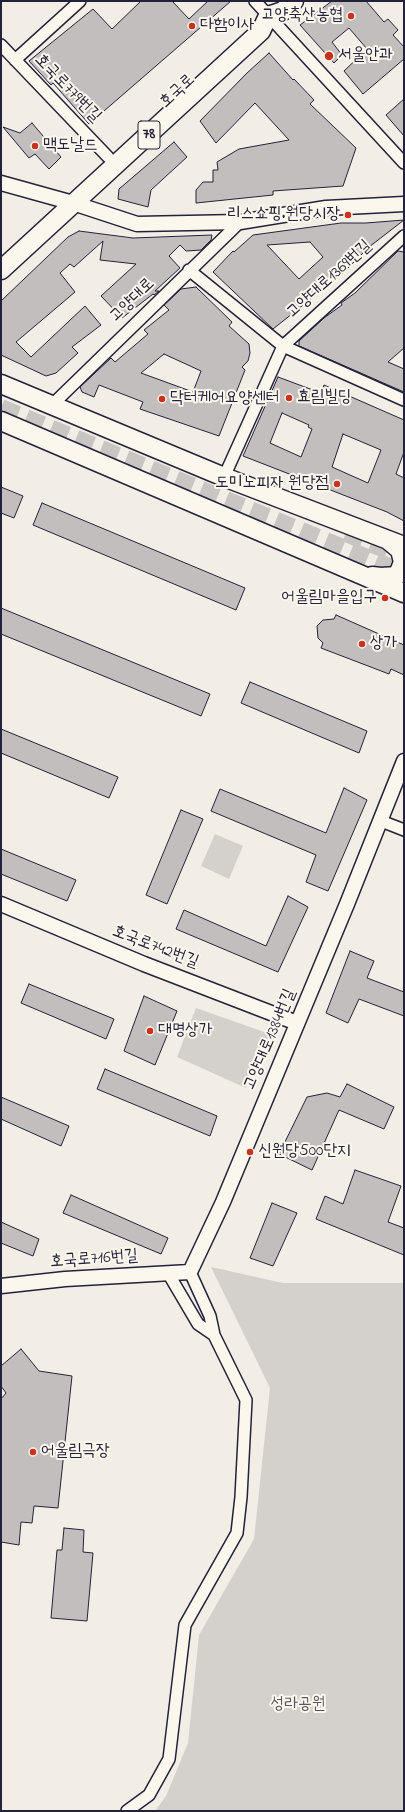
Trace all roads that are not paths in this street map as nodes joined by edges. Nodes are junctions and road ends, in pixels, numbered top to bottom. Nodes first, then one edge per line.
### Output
1 (80, 1) edge
2 (256, 1) edge
3 (294, 1) edge
4 (272, 8) edge
5 (1, 45) edge
6 (15, 60) junction
7 (108, 156) junction
8 (404, 163) edge
9 (1, 183) edge
10 (67, 201) junction
11 (404, 204) edge
12 (240, 222) junction
13 (403, 239) edge
14 (1, 253) edge
15 (1, 270) edge
16 (189, 270) junction
17 (283, 346) junction
18 (1, 384) edge
19 (404, 400) edge
20 (52, 405) junction
21 (1, 421) edge
22 (224, 477) junction
23 (396, 543) edge
24 (361, 574) junction
25 (404, 593) edge
26 (404, 762) edge
27 (381, 821) junction
28 (404, 830) edge
29 (1, 904) edge
30 (297, 1023) junction
31 (190, 1272) junction
32 (168, 1273) junction
33 (1, 1286) edge
34 (214, 1335) junction
35 (127, 1811) edge

1 - 6 street
2 - 4 street
3 - 4 main road, 호국로 / 78
4 - 7 main road, 호국로 / 78
4 - 8 street
4 - 10 main road, 호국로 / 78
5 - 6 street, 호국로779번길
6 - 7 street, 호국로779번길
7 - 10 main road, 호국로 / 78
9 - 10 street
10 - 12 street
10 - 14 main road, 호국로 / 78
10 - 15 main road, 호국로 / 78
11 - 12 street
12 - 16 street, 고양대로
13 - 17 street, 고양대로1369번길
16 - 17 street
16 - 20 street, 고양대로
17 - 19 street
17 - 22 street, 고양대로1369번길
18 - 20 main road
20 - 22 main road
21 - 24 main road
22 - 23 main road
23 - 24 main road
24 - 25 main road
26 - 27 street, 고양대로1384번길
27 - 28 street
27 - 30 street, 고양대로1384번길
29 - 30 street, 호국로742번길
30 - 31 street, 고양대로1384번길
31 - 32 street, 호국로716번길
31 - 34 street
32 - 33 street, 호국로716번길
32 - 34 street
34 - 35 street

